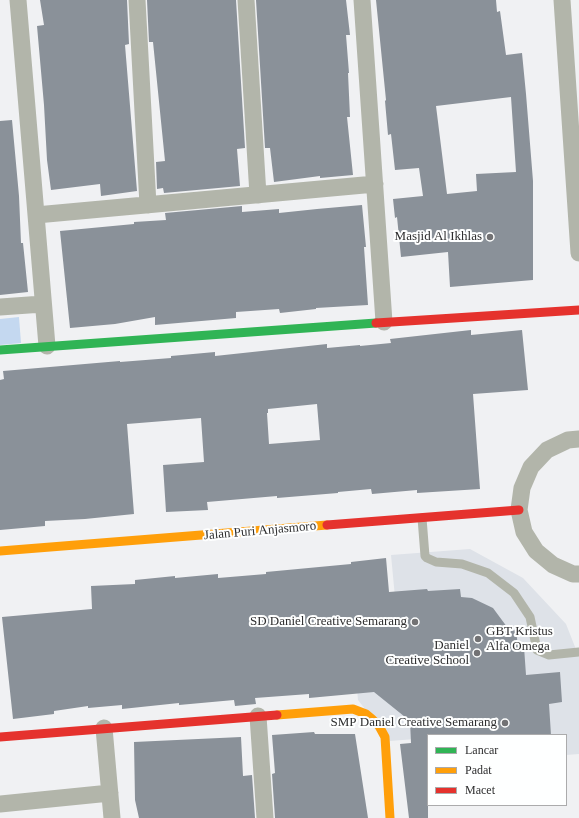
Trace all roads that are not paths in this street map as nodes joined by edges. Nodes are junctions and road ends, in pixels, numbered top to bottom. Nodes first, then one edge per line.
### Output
1 (18, 0) edge
2 (137, 0) edge
3 (246, 0) edge
4 (362, 0) edge
5 (562, 0) edge
6 (375, 184) junction
7 (258, 195) junction
8 (148, 205) junction
9 (36, 215) junction
10 (579, 253) edge
11 (42, 304) junction
12 (0, 307) edge
13 (579, 310) edge
14 (384, 322) junction
15 (47, 346) junction
16 (0, 350) edge
17 (579, 439) edge
18 (519, 510) junction
19 (422, 518) junction
20 (0, 552) edge
21 (579, 574) edge
22 (579, 652) edge
23 (258, 716) junction
24 (104, 728) junction
25 (0, 737) edge
26 (110, 793) junction
27 (0, 804) edge
28 (112, 818) edge
29 (265, 818) edge
30 (390, 818) edge

1 - 9 street
2 - 8 street
3 - 7 street
4 - 6 street
5 - 10 street
6 - 7 street
6 - 14 street
7 - 8 street
8 - 9 street
9 - 11 street
11 - 12 street
11 - 15 street
13 - 14 street
14 - 15 street
15 - 16 street
17 - 18 street
18 - 19 street, Jalan Puri Anjasmoro
18 - 21 street
19 - 20 street, Jalan Puri Anjasmoro
19 - 22 lane
23 - 24 street
23 - 29 street
23 - 30 street
24 - 25 street
24 - 26 street
26 - 27 street
26 - 28 street

